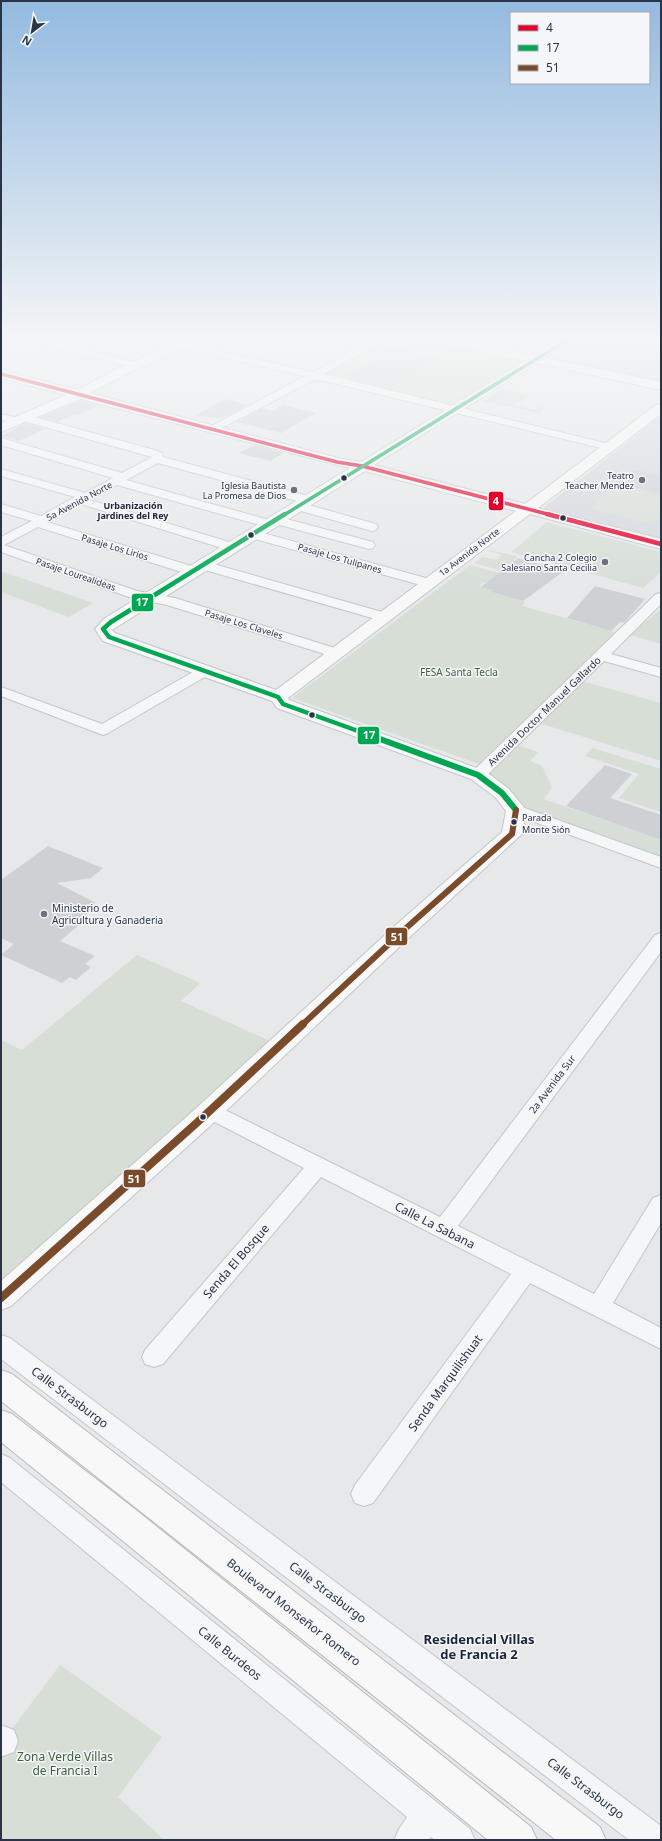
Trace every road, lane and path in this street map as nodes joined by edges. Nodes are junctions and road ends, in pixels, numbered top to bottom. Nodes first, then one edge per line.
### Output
1 (12, 423) edge
2 (36, 423) edge
3 (195, 423) edge
4 (225, 423) edge
5 (434, 423) edge
6 (509, 423) edge
7 (641, 423) edge
8 (1, 428) edge
9 (215, 428) junction
10 (1, 442) edge
11 (609, 447) junction
12 (156, 459) junction
13 (362, 466) junction
14 (1, 472) edge
15 (120, 479) junction
16 (83, 499) junction
17 (303, 503) junction
18 (1, 508) edge
19 (528, 509) junction
20 (40, 522) junction
21 (273, 522) junction
22 (372, 527) dead end
23 (252, 534) junction
24 (1, 542) edge
25 (661, 544) edge
26 (369, 546) dead end
27 (232, 547) junction
28 (1, 548) edge
29 (198, 568) junction
30 (428, 583) junction
31 (661, 597) edge
32 (151, 598) junction
33 (384, 617) junction
34 (336, 653) junction
35 (600, 655) junction
36 (204, 671) junction
37 (661, 673) edge
38 (1, 691) edge
39 (278, 697) junction
40 (478, 775) junction
41 (516, 810) junction
42 (661, 863) edge
43 (661, 939) edge
44 (210, 1110) junction
45 (318, 1166) junction
46 (661, 1204) edge
47 (444, 1229) junction
48 (526, 1271) junction
49 (1, 1298) edge
50 (598, 1307) junction
51 (661, 1339) edge
52 (1, 1345) edge
53 (154, 1357) dead end
54 (1, 1383) edge
55 (1, 1424) edge
56 (1, 1466) edge
57 (364, 1494) dead end
58 (427, 1815) junction
59 (410, 1840) edge
60 (459, 1840) edge
61 (518, 1840) edge
62 (587, 1840) edge
63 (654, 1840) edge

1 - 8 main road
2 - 12 street
3 - 9 main road
4 - 9 street
5 - 13 main road
6 - 11 street
7 - 11 main road, 1a Avenida Norte
9 - 13 main road
10 - 15 street
11 - 19 main road, 1a Avenida Norte
12 - 15 street, 5a Avenida Norte
12 - 17 street
13 - 17 main road
13 - 19 main road
14 - 16 street
15 - 16 street, 5a Avenida Norte
15 - 21 street
16 - 20 street, 5a Avenida Norte
16 - 27 street
17 - 21 main road
17 - 22 street
18 - 20 street, Pasaje Los Lirios
19 - 25 main road
19 - 30 main road, 1a Avenida Norte
20 - 24 street, 5a Avenida Norte
20 - 29 street, Pasaje Los Lirios
21 - 23 main road
21 - 26 street
23 - 27 main road
23 - 30 street, Pasaje Los Tulipanes
27 - 29 main road
28 - 32 street, Pasaje Lourealideas
29 - 32 main road
29 - 33 street, Pasaje Los Lirios
30 - 33 main road, 1a Avenida Norte
31 - 35 street, Avenida Doctor Manuel Gallardo
32 - 34 street, Pasaje Los Claveles
32 - 36 main road
33 - 34 main road, 1a Avenida Norte
34 - 39 main road, 1a Avenida Norte
35 - 37 street
35 - 40 street, Avenida Doctor Manuel Gallardo
36 - 38 street
36 - 39 main road
39 - 40 main road
40 - 41 main road, Avenida Doctor Manuel Gallardo
41 - 42 street
41 - 44 main road
43 - 47 street, 2a Avenida Sur
44 - 45 street, Calle La Sabana
44 - 49 main road
45 - 47 street, Calle La Sabana
45 - 53 street, Senda El Bosque
46 - 50 street
47 - 48 street, Calle La Sabana
48 - 50 street, Calle La Sabana
48 - 57 street, Senda Marquilishuat
50 - 51 street, Calle La Sabana
52 - 63 street, Calle Strasburgo
54 - 62 main road, Boulevard Monseñor Romero
55 - 61 main road
56 - 58 street, Calle Burdeos
58 - 59 street
58 - 60 street, Calle Burdeos

